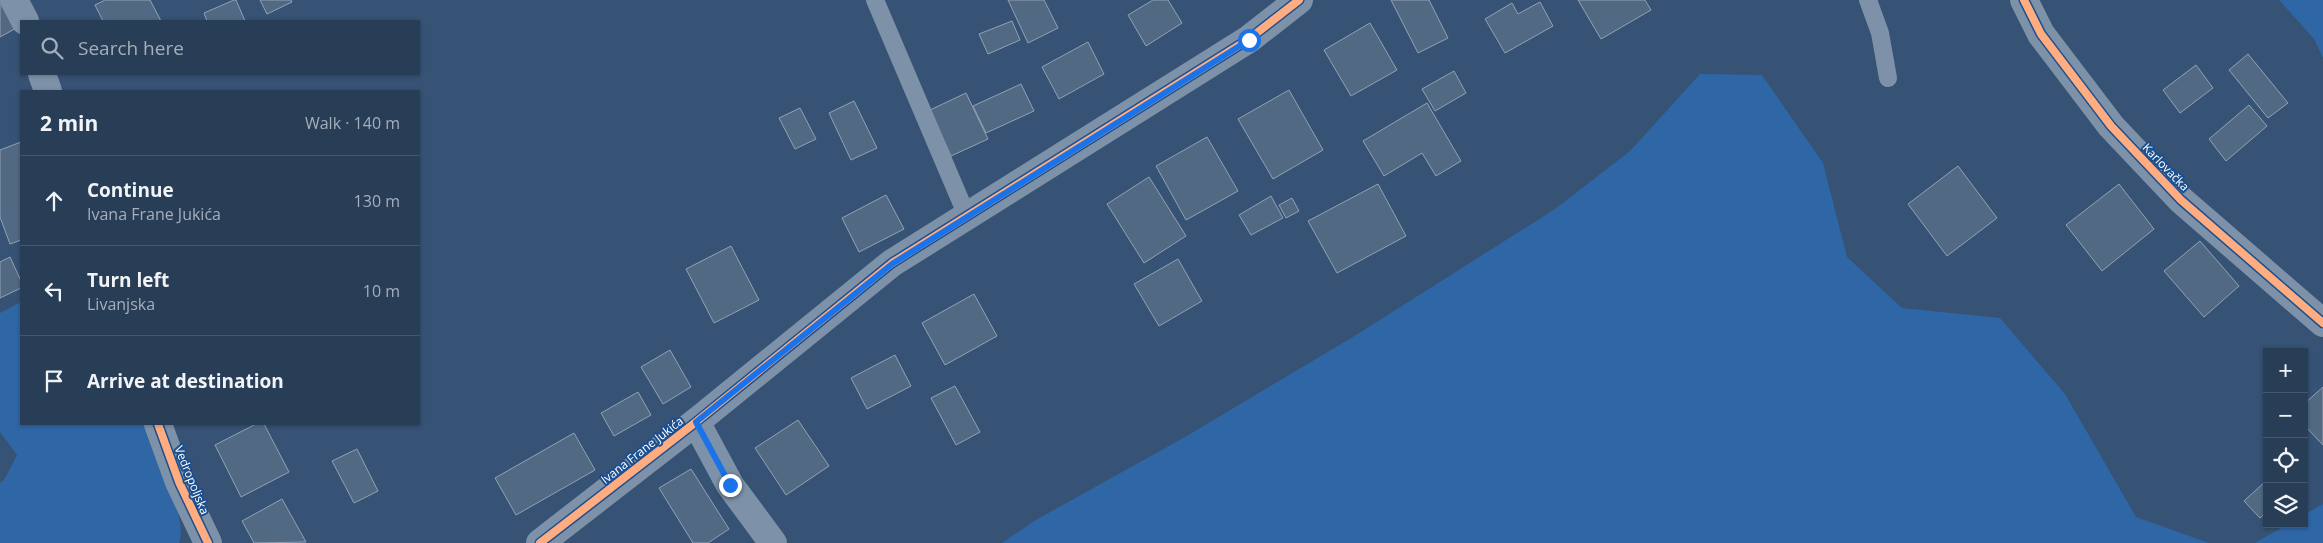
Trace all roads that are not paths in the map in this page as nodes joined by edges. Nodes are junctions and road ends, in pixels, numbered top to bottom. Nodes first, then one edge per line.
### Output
1 (14, 0) edge
2 (875, 0) edge
3 (1299, 0) edge
4 (1868, 0) edge
5 (2024, 0) edge
6 (24, 20) edge
7 (42, 75) edge
8 (1888, 78) dead end
9 (48, 90) edge
10 (967, 216) junction
11 (2323, 323) edge
12 (696, 422) junction
13 (158, 425) edge
14 (208, 543) edge
15 (540, 543) edge
16 (773, 543) edge

1 - 6 street
2 - 10 lane
3 - 10 street, Ivana Frane Jukića
4 - 8 lane
5 - 11 street, Karlovačka
7 - 9 street
10 - 12 street, Ivana Frane Jukića
12 - 15 street, Ivana Frane Jukića
12 - 16 street
13 - 14 street, Vedropoljska

